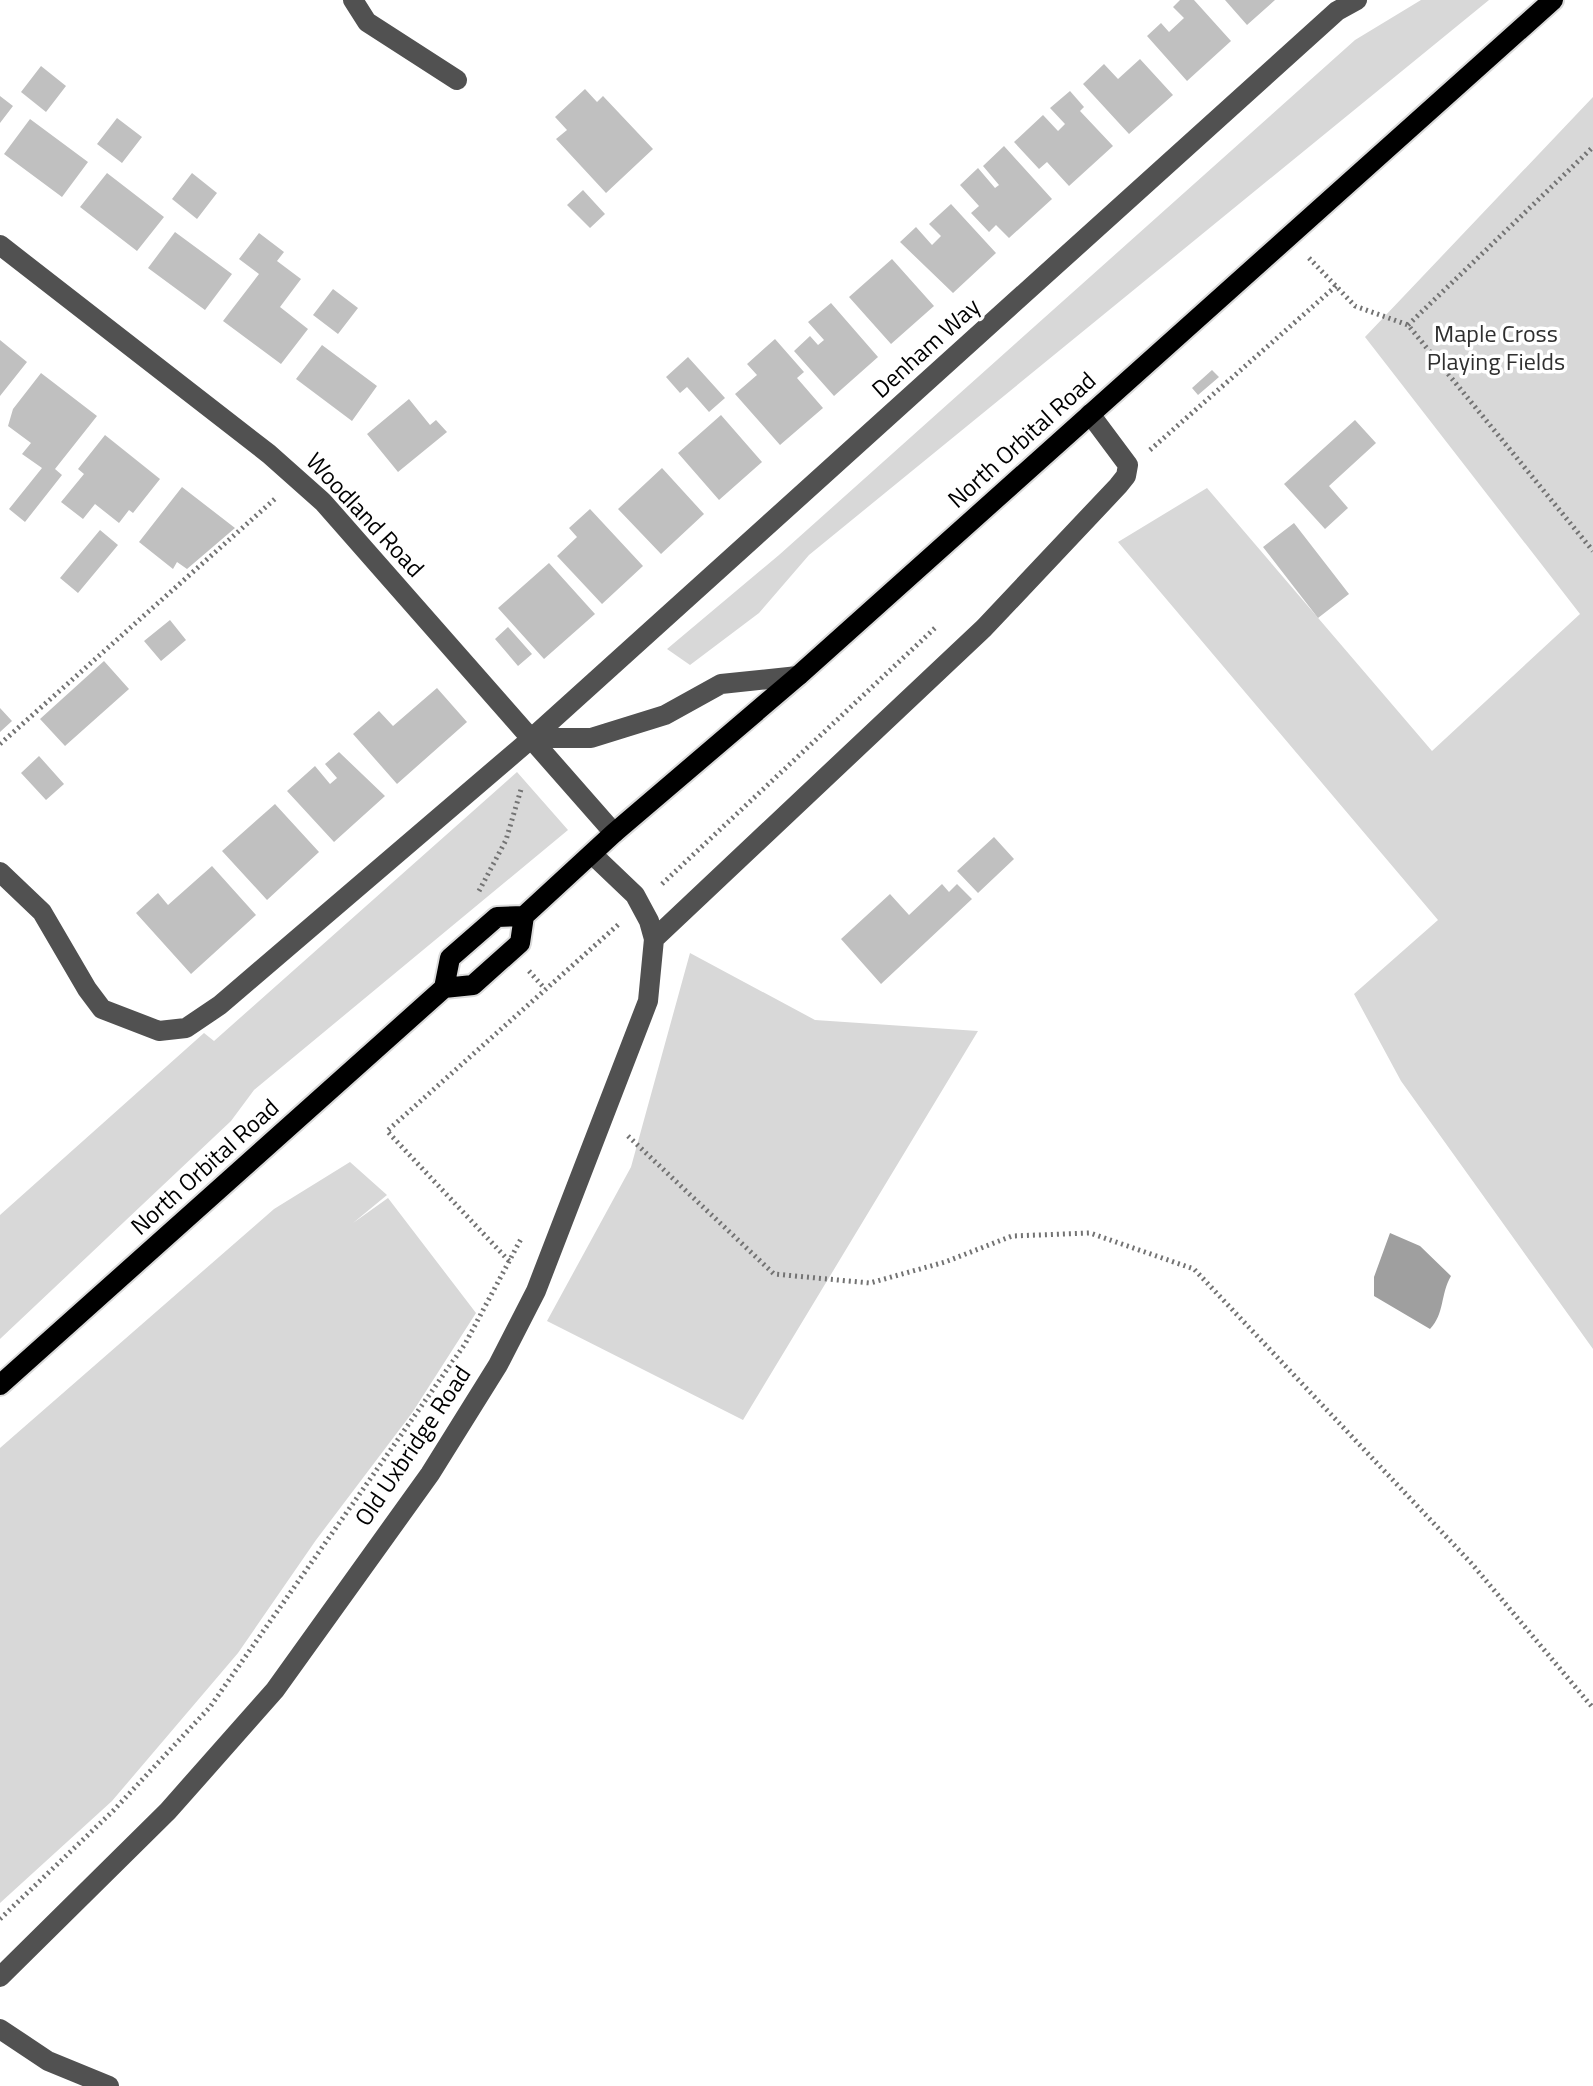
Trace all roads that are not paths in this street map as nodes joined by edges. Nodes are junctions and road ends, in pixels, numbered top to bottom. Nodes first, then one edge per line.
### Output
1 (353, 0) edge
2 (1357, 0) edge
3 (1553, 0) edge
4 (457, 80) dead end
5 (0, 245) edge
6 (1090, 414) junction
7 (798, 676) junction
8 (532, 738) junction
9 (614, 833) junction
10 (592, 854) junction
11 (0, 872) edge
12 (524, 916) junction
13 (654, 939) junction
14 (444, 988) junction
15 (0, 1385) edge
16 (0, 1977) edge
17 (0, 2029) edge
18 (109, 2086) edge

1 - 4 street
2 - 8 street, Denham Way
3 - 6 main road, North Orbital Road
5 - 8 street, Woodland Road
6 - 7 main road, North Orbital Road
6 - 13 street
7 - 8 street
7 - 9 main road, North Orbital Road
8 - 9 street, Woodland Road
8 - 11 street, Denham Way
9 - 10 main road, North Orbital Road
10 - 12 main road, North Orbital Road
10 - 13 street, Old Uxbridge Road
12 - 14 main road, North Orbital Road
12 - 14 main road, North Orbital Road
13 - 16 street, Old Uxbridge Road
14 - 15 main road, North Orbital Road
17 - 18 street

